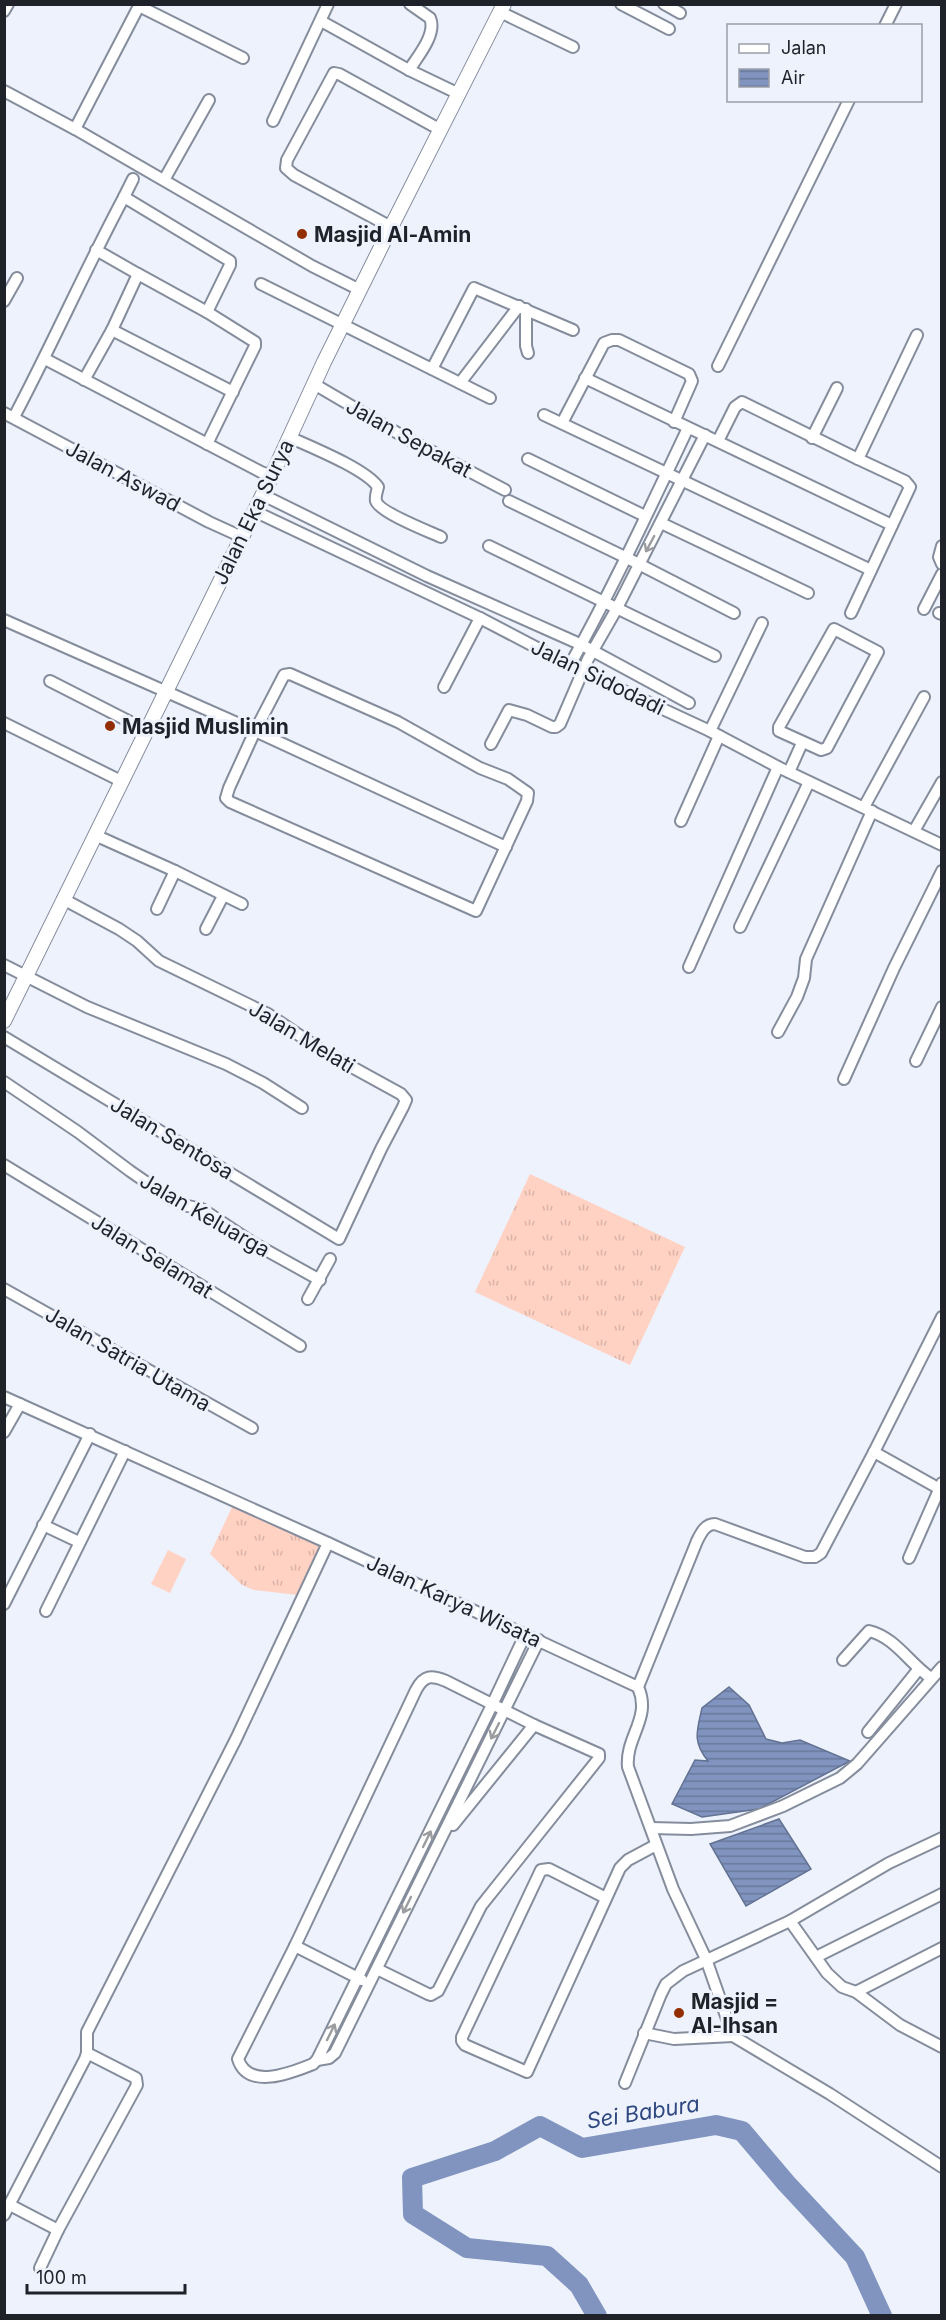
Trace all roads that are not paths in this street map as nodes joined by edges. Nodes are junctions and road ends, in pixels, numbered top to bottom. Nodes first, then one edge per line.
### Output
1 (8, 4) edge
2 (328, 4) edge
3 (410, 4) edge
4 (664, 4) edge
5 (896, 4) edge
6 (139, 5) edge
7 (622, 5) edge
8 (502, 8) edge
9 (4, 11) edge
10 (680, 13) dead end
11 (321, 21) junction
12 (886, 24) edge
13 (669, 29) dead end
14 (573, 47) dead end
15 (243, 58) dead end
16 (409, 70) junction
17 (4, 91) edge
18 (457, 93) junction
19 (208, 100) dead end
20 (848, 102) edge
21 (273, 121) dead end
22 (75, 129) junction
23 (440, 129) junction
24 (133, 179) dead end
25 (164, 180) junction
26 (124, 197) junction
27 (391, 227) junction
28 (96, 250) junction
29 (138, 274) junction
30 (17, 278) dead end
31 (261, 284) dead end
32 (360, 290) junction
33 (4, 301) edge
34 (523, 308) junction
35 (207, 312) junction
36 (343, 324) junction
37 (112, 330) junction
38 (573, 330) dead end
39 (917, 335) dead end
40 (528, 353) dead end
41 (45, 359) junction
42 (718, 366) dead end
43 (432, 369) junction
44 (585, 378) junction
45 (84, 380) junction
46 (460, 383) junction
47 (314, 384) junction
48 (837, 388) dead end
49 (233, 392) junction
50 (490, 398) dead end
51 (9, 415) edge
52 (544, 415) dead end
53 (674, 422) junction
54 (562, 423) junction
55 (688, 428) junction
56 (705, 435) junction
57 (289, 437) junction
58 (812, 438) junction
59 (718, 441) junction
60 (207, 444) junction
61 (528, 459) dead end
62 (858, 459) junction
63 (667, 473) junction
64 (272, 476) junction
65 (683, 481) junction
66 (263, 495) junction
67 (254, 511) junction
68 (645, 516) junction
69 (661, 523) junction
70 (892, 525) junction
71 (242, 537) junction
72 (441, 537) dead end
73 (489, 546) dead end
74 (942, 546) edge
75 (627, 558) junction
76 (639, 564) junction
77 (942, 564) edge
78 (871, 570) junction
79 (942, 574) edge
80 (808, 593) dead end
81 (603, 602) junction
82 (924, 609) dead end
83 (616, 610) junction
84 (851, 613) dead end
85 (734, 614) dead end
86 (480, 618) junction
87 (4, 620) edge
88 (762, 623) dead end
89 (582, 645) junction
90 (592, 652) junction
91 (715, 656) dead end
92 (570, 665) junction
93 (583, 672) junction
94 (50, 681) dead end
95 (444, 687) dead end
96 (165, 691) junction
97 (924, 697) dead end
98 (689, 703) dead end
99 (4, 723) edge
100 (146, 730) junction
101 (255, 731) junction
102 (715, 734) junction
103 (802, 743) junction
104 (491, 744) dead end
105 (778, 767) junction
106 (789, 772) junction
107 (121, 781) junction
108 (809, 782) junction
109 (942, 782) edge
110 (868, 809) junction
111 (681, 821) dead end
112 (914, 831) junction
113 (97, 836) junction
114 (942, 845) edge
115 (506, 847) junction
116 (175, 871) junction
117 (942, 871) edge
118 (223, 896) junction
119 (63, 899) junction
120 (242, 904) dead end
121 (157, 909) dead end
122 (741, 927) dead end
123 (206, 929) dead end
124 (4, 965) edge
125 (689, 967) dead end
126 (27, 977) junction
127 (942, 1007) edge
128 (4, 1020) edge
129 (778, 1032) dead end
130 (4, 1037) edge
131 (916, 1061) dead end
132 (844, 1079) dead end
133 (4, 1082) edge
134 (302, 1108) dead end
135 (4, 1165) edge
136 (339, 1239) joint
137 (330, 1259) dead end
138 (320, 1281) junction
139 (4, 1289) edge
140 (308, 1299) dead end
141 (942, 1317) edge
142 (300, 1347) dead end
143 (4, 1397) edge
144 (20, 1404) junction
145 (252, 1428) dead end
146 (4, 1432) edge
147 (90, 1434) junction
148 (125, 1451) junction
149 (874, 1452) junction
150 (940, 1486) edge
151 (43, 1525) junction
152 (79, 1542) junction
153 (328, 1543) junction
154 (909, 1558) dead end
155 (4, 1605) edge
156 (46, 1611) dead end
157 (525, 1635) junction
158 (539, 1640) junction
159 (843, 1660) dead end
160 (942, 1667) edge
161 (918, 1670) junction
162 (932, 1678) junction
163 (638, 1687) junction
164 (492, 1705) junction
165 (505, 1710) junction
166 (534, 1725) junction
167 (867, 1732) dead end
168 (651, 1828) junction
169 (942, 1838) edge
170 (440, 1840) junction
171 (656, 1845) junction
172 (942, 1894) edge
173 (606, 1898) junction
174 (790, 1921) junction
175 (295, 1946) junction
176 (942, 1948) edge
177 (816, 1957) junction
178 (706, 1959) junction
179 (377, 1969) junction
180 (358, 1978) junction
181 (369, 1983) junction
182 (856, 1992) junction
183 (644, 2033) junction
184 (734, 2036) junction
185 (942, 2047) edge
186 (87, 2053) junction
187 (317, 2060) junction
188 (625, 2083) dead end
189 (942, 2167) edge
190 (10, 2205) junction
191 (4, 2216) edge
192 (58, 2230) junction
193 (40, 2268) dead end

1 - 9 street
2 - 11 street
3 - 16 street
4 - 10 street
5 - 12 street
6 - 15 street
6 - 22 street
7 - 13 street
8 - 14 street
8 - 18 street, Jalan Eka Surya
11 - 16 street
11 - 21 street
16 - 18 street
17 - 22 street
18 - 23 street, Jalan Eka Surya
19 - 25 street
20 - 42 street
22 - 25 street
23 - 27 street, Jalan Eka Surya
23 - 27 street
24 - 26 street
25 - 32 street
26 - 28 street
26 - 35 street
27 - 32 street, Jalan Eka Surya
28 - 29 street
28 - 41 street
29 - 35 street
29 - 37 street
30 - 33 street
31 - 36 street
32 - 36 street, Jalan Eka Surya
34 - 38 street
34 - 40 street
34 - 43 street
34 - 46 street
35 - 49 street
36 - 43 street
36 - 47 street, Jalan Eka Surya
37 - 45 street
37 - 49 street
39 - 62 street
41 - 45 street
41 - 51 street
43 - 46 street
44 - 53 street
44 - 53 street
44 - 54 street
45 - 60 street
46 - 50 street
47 - 57 street, Jalan Eka Surya
47 - 75 street, Jalan Sepakat
48 - 58 street
49 - 60 street
51 - 71 street, Jalan Aswad
52 - 54 street
53 - 55 street
54 - 63 street
55 - 56 street
55 - 63 street
56 - 59 street
56 - 65 street
57 - 64 street, Jalan Eka Surya
57 - 72 street
58 - 59 street
58 - 62 street
59 - 70 street
60 - 64 street
61 - 68 street
62 - 70 street
63 - 65 street
63 - 68 street
64 - 66 street, Jalan Eka Surya
65 - 69 street
65 - 78 street
66 - 67 street, Jalan Eka Surya
66 - 89 street
67 - 71 street, Jalan Eka Surya
67 - 86 street, Jalan Sidodadi
68 - 75 street
69 -> 76 street
69 - 80 street
70 - 78 street
71 - 96 street, Jalan Eka Surya
73 - 81 street
74 - 77 street
75 - 76 street, Jalan Sepakat
75 - 81 street
76 - 83 street
76 - 85 street, Jalan Sepakat
78 - 84 street
79 - 82 street
81 - 83 street
81 - 89 street
83 - 90 street
83 - 91 street
86 - 92 street, Jalan Sidodadi
86 - 95 street
87 - 96 street
88 - 102 street
89 - 90 street
89 - 92 street
90 - 93 street
90 - 98 street
92 - 93 street, Jalan Sidodadi
93 - 102 street, Jalan Sidodadi
93 - 104 street
94 - 100 street
96 - 100 street, Jalan Eka Surya
96 - 101 street
97 - 110 street
99 - 107 street
100 - 107 street, Jalan Eka Surya
101 - 115 street
101 - 115 street
101 - 115 street
102 - 105 street, Jalan Sidodadi
102 - 111 street
103 - 103 street
103 - 106 street
105 - 106 street, Jalan Sidodadi
105 - 125 street
106 - 108 street, Jalan Sidodadi
107 - 113 street, Jalan Eka Surya
108 - 110 street, Jalan Sidodadi
108 - 122 street
109 - 112 street
110 - 112 street, Jalan Sidodadi
110 - 129 street
112 - 114 street, Jalan Sidodadi
113 - 116 street
113 - 119 street, Jalan Eka Surya
116 - 118 street
116 - 121 street
117 - 132 street
118 - 120 street
118 - 123 street
119 - 126 street, Jalan Eka Surya
119 - 136 street, Jalan Melati
124 - 126 street
126 - 128 street, Jalan Eka Surya
126 - 134 street
127 - 131 street
130 - 136 street, Jalan Sentosa
133 - 138 street, Jalan Keluarga
135 - 142 street, Jalan Selamat
137 - 138 street
138 - 140 street
139 - 145 street, Jalan Satria Utama
141 - 149 street
143 - 144 street, Jalan Karya Wisata
144 - 146 street
144 - 147 street, Jalan Karya Wisata
147 - 148 street, Jalan Karya Wisata
147 - 151 street
148 - 152 street
148 - 153 street, Jalan Karya Wisata
149 - 150 street
149 - 163 street
150 - 154 street
151 - 152 street
151 - 155 street
152 - 156 street
153 - 157 street, Jalan Karya Wisata
153 - 186 street
157 - 158 street, Jalan Karya Wisata
157 - 164 street
158 - 163 street, Jalan Karya Wisata
158 - 165 street
159 - 161 street
160 - 162 street
161 - 162 street
161 - 167 street
162 - 168 street
163 - 168 street
164 - 165 street
164 - 175 street
180 -> 164 street
165 - 166 street
165 -> 170 street
166 - 170 street
166 - 179 street
168 - 171 street
169 - 174 street
170 -> 179 street
171 - 173 street
171 - 178 street
172 - 177 street
173 - 173 street
174 - 177 street
174 - 178 street
175 - 180 street
175 - 187 street
176 - 182 street
177 - 182 street
178 - 183 street
178 - 184 street
179 - 181 street
180 - 181 street
187 -> 180 street
181 - 187 street
182 - 185 street
183 - 184 street
183 - 188 street
184 - 189 street
186 - 190 street
186 - 192 street
190 - 191 street
190 - 192 street
192 - 193 street

